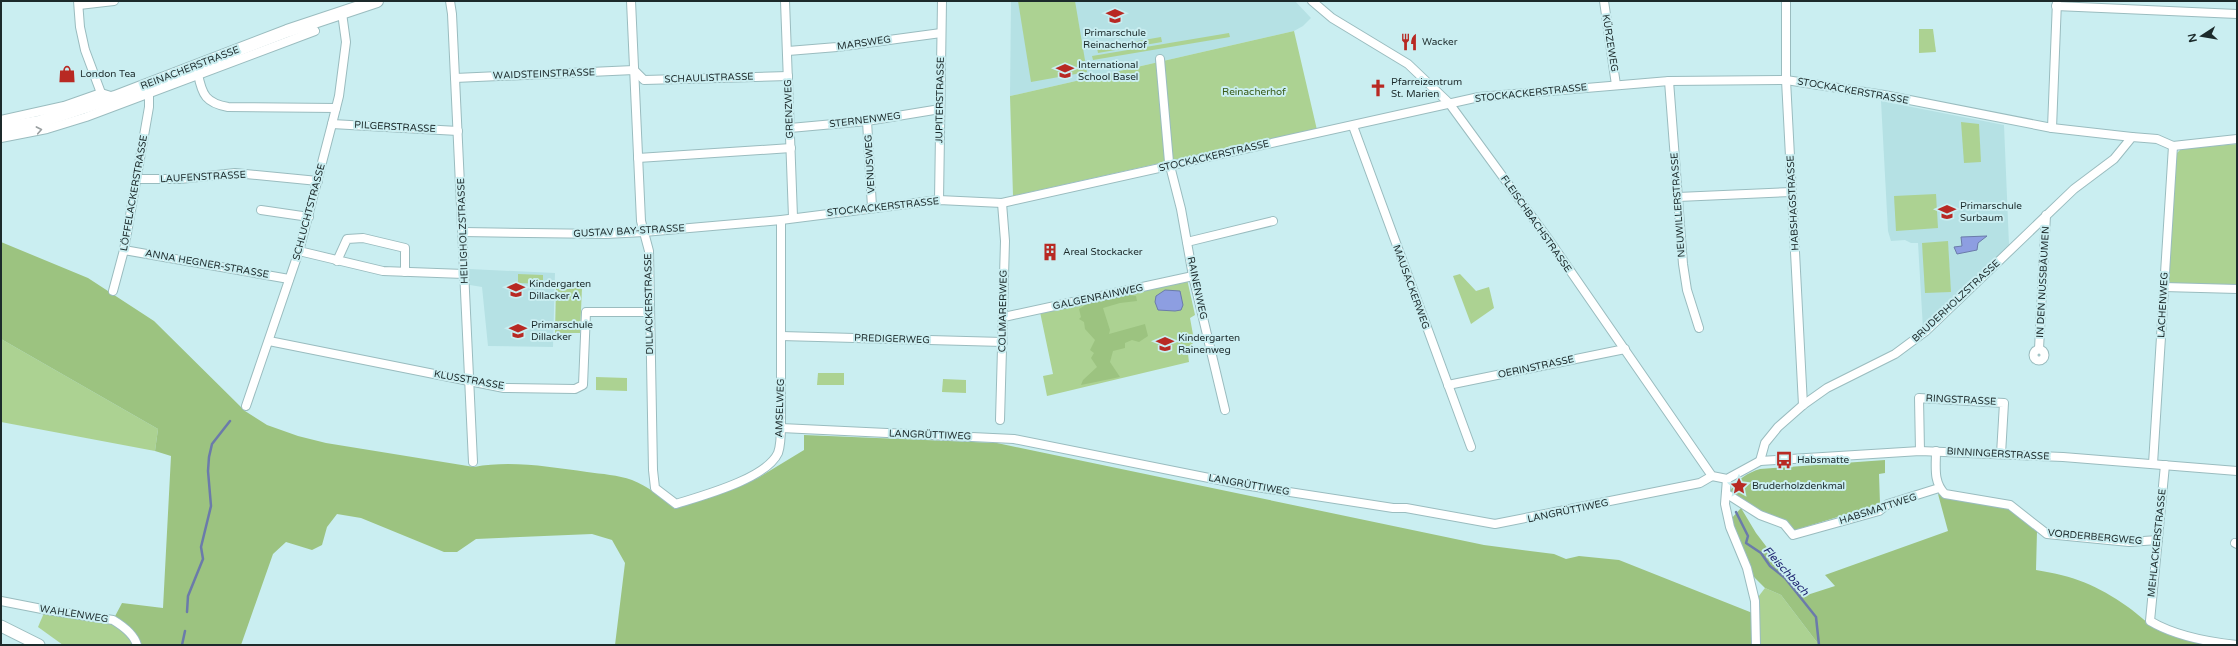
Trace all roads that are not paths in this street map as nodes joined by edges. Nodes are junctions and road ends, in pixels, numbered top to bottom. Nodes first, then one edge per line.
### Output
1 (114, 1) edge
2 (377, 1) edge
3 (450, 1) edge
4 (631, 1) edge
5 (785, 1) edge
6 (942, 1) edge
7 (1312, 1) edge
8 (1604, 1) edge
9 (1786, 1) edge
10 (78, 3) edge
11 (2056, 4) edge
12 (342, 13) junction
13 (2237, 14) edge
14 (316, 31) dead end
15 (941, 33) junction
16 (788, 51) junction
17 (1160, 59) dead end
18 (634, 70) junction
19 (198, 74) junction
20 (788, 76) junction
21 (454, 78) junction
22 (1669, 80) junction
23 (1786, 80) junction
24 (1616, 84) junction
25 (101, 93) junction
26 (149, 93) junction
27 (114, 97) junction
28 (1449, 103) junction
29 (336, 108) junction
30 (940, 109) junction
31 (1, 120) edge
32 (868, 121) junction
33 (332, 124) junction
34 (1353, 126) junction
35 (790, 128) junction
36 (2052, 128) junction
37 (1, 129) edge
38 (458, 131) junction
39 (2132, 137) junction
40 (1, 138) edge
41 (2237, 140) edge
42 (2173, 146) junction
43 (790, 148) junction
44 (638, 158) junction
45 (1170, 166) junction
46 (136, 179) junction
47 (318, 181) junction
48 (1792, 192) junction
49 (1678, 197) junction
50 (939, 200) junction
51 (1002, 203) junction
52 (872, 207) junction
53 (261, 210) dead end
54 (2046, 215) junction
55 (308, 216) junction
56 (793, 218) junction
57 (781, 220) junction
58 (1273, 221) dead end
59 (464, 232) junction
60 (644, 232) junction
61 (1187, 242) junction
62 (124, 250) junction
63 (299, 251) junction
64 (337, 261) junction
65 (405, 272) junction
66 (464, 274) junction
67 (1193, 276) junction
68 (289, 278) junction
69 (2164, 287) junction
70 (2237, 289) edge
71 (113, 291) dead end
72 (650, 312) junction
73 (1004, 317) junction
74 (1699, 328) dead end
75 (781, 336) junction
76 (269, 341) junction
77 (1003, 342) junction
78 (1625, 349) junction
79 (2039, 349) dead end
80 (470, 381) junction
81 (1448, 385) junction
82 (1803, 405) junction
83 (246, 406) dead end
84 (1225, 410) dead end
85 (1000, 420) dead end
86 (781, 428) junction
87 (1471, 447) dead end
88 (1920, 451) junction
89 (1936, 451) junction
90 (2001, 454) junction
91 (1760, 461) junction
92 (473, 462) dead end
93 (2153, 464) junction
94 (2165, 465) junction
95 (2237, 471) edge
96 (1712, 476) junction
97 (1726, 479) junction
98 (654, 488) joint
99 (1939, 488) junction
100 (1727, 494) junction
101 (2158, 540) junction
102 (1, 601) edge
103 (1, 626) edge
104 (39, 645) edge
105 (137, 645) edge
106 (1756, 645) edge
107 (2237, 645) edge

1 - 10 street
2 - 12 main road, REINACHERSTRASSE
3 - 21 street, HEILIGHOLZSTRASSE
4 - 18 street, DILLACKERSTRASSE
5 - 16 street, GRENZWEG
6 - 15 street, JUPITERSTRASSE
7 - 28 street, FLEISCHBACHSTRASSE
8 - 24 street, KÜRZEWEG
9 - 23 street, HABSHAGSTRASSE
10 - 25 street
11 - 13 street
11 - 36 street
12 - 27 main road, REINACHERSTRASSE
12 - 29 street, SCHLUCHTSTRASSE
14 - 19 street
15 - 16 street, MARSWEG
15 - 30 street, JUPITERSTRASSE
16 - 20 street, GRENZWEG
17 - 45 street, RAINENWEG
18 - 20 street, SCHAULISTRASSE
18 - 21 street, WAIDSTEINSTRASSE
18 - 44 street, DILLACKERSTRASSE
19 - 26 street
19 - 29 street
20 - 35 street, GRENZWEG
21 - 38 street, HEILIGHOLZSTRASSE
22 - 23 street, STOCKACKERSTRASSE
22 - 24 street, STOCKACKERSTRASSE
22 - 49 street, NEUWILLERSTRASSE
23 - 36 street, STOCKACKERSTRASSE
23 - 48 street, HABSHAGSTRASSE
24 - 28 street, STOCKACKERSTRASSE
25 - 27 street
25 - 31 street
40 -> 26 street
26 - 46 street, LÖFFELACKERSTRASSE
27 - 37 main road, REINACHERSTRASSE
28 - 34 street, STOCKACKERSTRASSE
28 - 78 street, FLEISCHBACHSTRASSE
29 - 33 street, SCHLUCHTSTRASSE
30 - 32 street, STERNENWEG
30 - 50 street, JUPITERSTRASSE
32 - 35 street, STERNENWEG
32 - 52 street, VENUSWEG
33 - 38 street, PILGERSTRASSE
33 - 47 street, SCHLUCHTSTRASSE
34 - 45 street, STOCKACKERSTRASSE
34 - 81 street, MAUSACKERWEG
35 - 43 street, GRENZWEG
36 - 39 street, STOCKACKERSTRASSE
38 - 59 street, HEILIGHOLZSTRASSE
39 - 42 street
39 - 54 street, BRUDERHOLZSTRASSE
41 - 42 street
42 - 69 street, LACHENWEG
43 - 44 street
43 - 56 street, GRENZWEG
44 - 60 street, DILLACKERSTRASSE
45 - 51 street, STOCKACKERSTRASSE
45 - 61 street, RAINENWEG
46 - 47 street, LAUFENSTRASSE
46 - 62 street, LÖFFELACKERSTRASSE
47 - 55 street, SCHLUCHTSTRASSE
48 - 49 street
48 - 82 street, HABSHAGSTRASSE
49 - 74 street, NEUWILLERSTRASSE
50 - 51 street, STOCKACKERSTRASSE
50 - 52 street, STOCKACKERSTRASSE
51 - 73 street, COLMARERWEG
52 - 56 street, STOCKACKERSTRASSE
53 - 55 street
54 - 79 street, IN DEN NUSSBÄUMEN
54 - 82 street, BRUDERHOLZSTRASSE
55 - 63 street, SCHLUCHTSTRASSE
56 - 57 street, GUSTAV BAY-STRASSE
57 - 60 street, GUSTAV BAY-STRASSE
57 - 75 street, AMSELWEG
58 - 61 street
59 - 60 street, GUSTAV BAY-STRASSE
59 - 66 street, HEILIGHOLZSTRASSE
60 - 72 street, DILLACKERSTRASSE
61 - 67 street, RAINENWEG
62 - 68 street, ANNA HEGNER-STRASSE
62 - 71 street, LÖFFELACKERSTRASSE
63 - 64 street
63 - 68 street, SCHLUCHTSTRASSE
64 - 65 street
64 - 65 street
65 - 66 street
66 - 80 street, HEILIGHOLZSTRASSE
67 - 73 street, GALGENRAINWEG
67 - 84 street, RAINENWEG
68 - 76 street, SCHLUCHTSTRASSE
69 - 70 street
69 - 93 street, LACHENWEG
72 - 80 street, KLUSSTRASSE
72 - 98 street, DILLACKERSTRASSE
73 - 77 street, COLMARERWEG
75 - 77 street, PREDIGERWEG
75 - 86 street, AMSELWEG
76 - 80 street, KLUSSTRASSE
76 - 83 street, SCHLUCHTSTRASSE
77 - 85 street, COLMARERWEG
78 - 81 street, OERINSTRASSE
78 - 96 street, FLEISCHBACHSTRASSE
80 - 92 street, HEILIGHOLZSTRASSE
81 - 87 street, MAUSACKERWEG
82 - 91 street, BRUDERHOLZSTRASSE
86 - 96 street, LANGRÜTTIWEG
86 - 98 street, AMSELWEG
88 - 89 street, BINNINGERSTRASSE
88 - 90 street, RINGSTRASSE
88 - 91 street, BINNINGERSTRASSE
89 - 90 street, BINNINGERSTRASSE
89 - 99 street
90 - 93 street, BINNINGERSTRASSE
91 - 97 street
93 - 94 street, BINNINGERSTRASSE
94 - 95 street, BINNINGERSTRASSE
94 - 101 street, MEHLACKERSTRASSE
96 - 97 street
97 - 100 street
99 - 100 street, HABSMATTWEG
99 - 101 street, VORDERBERGWEG
100 - 106 street
101 - 107 street, MEHLACKERSTRASSE
102 - 105 street, WAHLENWEG
103 - 104 main road

